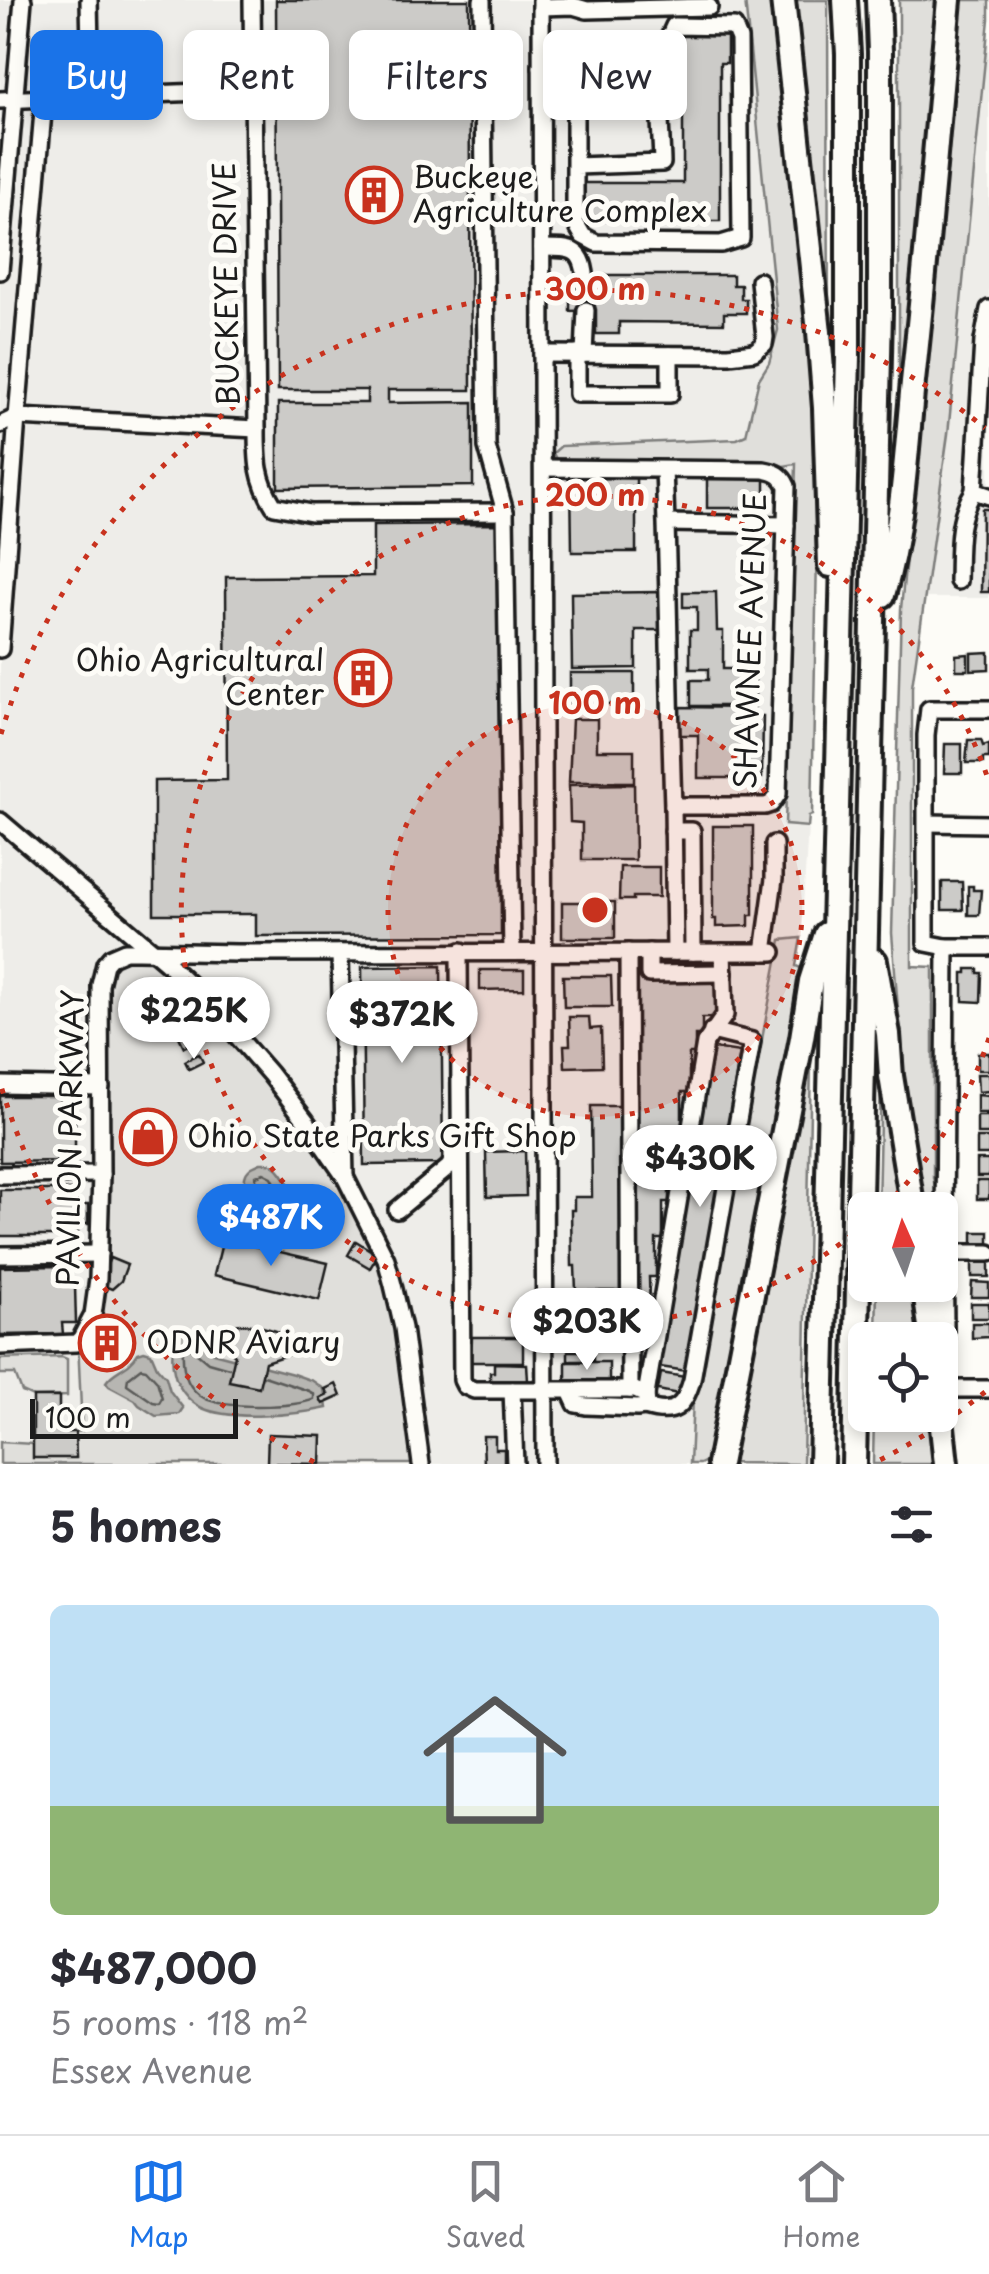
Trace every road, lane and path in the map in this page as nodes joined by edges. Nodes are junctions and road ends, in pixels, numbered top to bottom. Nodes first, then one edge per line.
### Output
1 (23, 0) edge
2 (89, 0) edge
3 (252, 0) edge
4 (482, 0) edge
5 (670, 0) edge
6 (783, 0) edge
7 (845, 0) edge
8 (878, 0) edge
9 (949, 0) edge
10 (541, 3) edge
11 (710, 4) edge
12 (579, 5) edge
13 (650, 9) junction
14 (709, 26) junction
15 (90, 30) edge
16 (252, 30) edge
17 (672, 30) edge
18 (541, 66) joint
19 (8, 100) edge
20 (42, 120) edge
21 (252, 120) edge
22 (575, 120) edge
23 (661, 120) edge
24 (12, 138) junction
25 (0, 155) edge
26 (576, 166) junction
27 (542, 248) junction
28 (0, 271) edge
29 (759, 281) dead end
30 (586, 284) dead end
31 (989, 309) edge
32 (586, 310) dead end
33 (542, 354) junction
34 (581, 354) junction
35 (670, 354) junction
36 (16, 417) junction
37 (0, 424) edge
38 (257, 429) junction
39 (542, 468) junction
40 (664, 470) junction
41 (982, 494) edge
42 (506, 512) junction
43 (666, 523) junction
44 (786, 525) junction
45 (958, 581) dead end
46 (874, 627) junction
47 (842, 628) junction
48 (0, 649) edge
49 (989, 709) edge
50 (673, 806) junction
51 (0, 821) edge
52 (927, 823) junction
53 (989, 824) edge
54 (673, 831) junction
55 (774, 844) dead end
56 (834, 907) junction
57 (866, 909) junction
58 (946, 947) junction
59 (989, 947) edge
60 (151, 951) junction
61 (455, 951) junction
62 (512, 952) junction
63 (543, 952) junction
64 (628, 952) junction
65 (649, 952) junction
66 (675, 952) junction
67 (693, 952) junction
68 (723, 952) junction
69 (340, 953) junction
70 (724, 974) junction
71 (712, 1031) junction
72 (0, 1085) edge
73 (101, 1086) junction
74 (0, 1174) edge
75 (101, 1174) junction
76 (345, 1177) junction
77 (910, 1192) edge
78 (944, 1192) edge
79 (397, 1210) dead end
80 (958, 1252) edge
81 (989, 1253) edge
82 (0, 1254) edge
83 (99, 1254) junction
84 (0, 1346) edge
85 (989, 1389) edge
86 (512, 1390) junction
87 (545, 1390) junction
88 (958, 1396) edge
89 (640, 1398) junction
90 (945, 1432) edge
91 (947, 1457) edge
92 (422, 1464) edge
93 (515, 1464) edge
94 (546, 1464) edge
95 (719, 1464) edge
96 (822, 1464) edge
97 (854, 1464) edge

1 - 19 street
2 - 15 street
3 - 16 street, BUCKEYE DRIVE
4 - 42 street
5 - 13 street
6 - 47 highway
7 - 47 highway
8 - 46 highway
9 - 46 highway
10 - 12 street
10 - 18 street
11 - 13 street
11 - 14 street
12 - 13 street
14 - 17 street
14 - 26 street
18 - 27 street
19 - 24 street
20 - 36 street
21 - 38 street, BUCKEYE DRIVE
22 - 26 street
23 - 26 street
24 - 25 street
24 - 28 street
27 - 30 street
27 - 33 street
29 - 35 street
31 - 41 street
32 - 34 street
33 - 34 street
33 - 39 street
34 - 35 street
34 - 35 street
36 - 37 street, BUCKEYE DRIVE
36 - 38 street, BUCKEYE DRIVE
36 - 48 street
38 - 42 street
39 - 40 street, SHAWNEE AVENUE
39 - 63 street
40 - 43 street
40 - 44 street, SHAWNEE AVENUE
41 - 45 street
42 - 62 street
43 - 44 street
43 - 50 street
44 - 50 street, SHAWNEE AVENUE
46 - 57 highway
47 - 56 highway
49 - 52 street
50 - 54 street
51 - 60 street
52 - 53 street
52 - 58 street
54 - 66 street
54 - 67 street
55 - 68 street, PAVILION PARKWAY
56 - 95 highway
56 - 96 highway
57 - 77 highway
57 - 97 highway
58 - 59 street
58 - 78 street
60 - 69 street, PAVILION PARKWAY
60 - 73 street, PAVILION PARKWAY
60 - 76 street
61 - 62 street, PAVILION PARKWAY
61 - 69 street, PAVILION PARKWAY
61 - 79 street
61 - 86 street
62 - 63 street, PAVILION PARKWAY
63 - 64 street, PAVILION PARKWAY
63 - 87 street
64 - 65 street, PAVILION PARKWAY
64 - 89 street
65 - 66 street, PAVILION PARKWAY
65 - 70 street
66 - 67 street, PAVILION PARKWAY
67 - 68 street, PAVILION PARKWAY
68 - 70 street
69 - 76 street
70 - 71 street
71 - 89 street
71 - 89 street
72 - 73 street
73 - 75 street, PAVILION PARKWAY
74 - 75 street
75 - 83 street, PAVILION PARKWAY
76 - 92 street
80 - 81 street
82 - 83 street
83 - 84 street, PAVILION PARKWAY
85 - 88 street
86 - 87 street
86 - 93 street
87 - 89 street
87 - 94 street
90 - 91 highway

